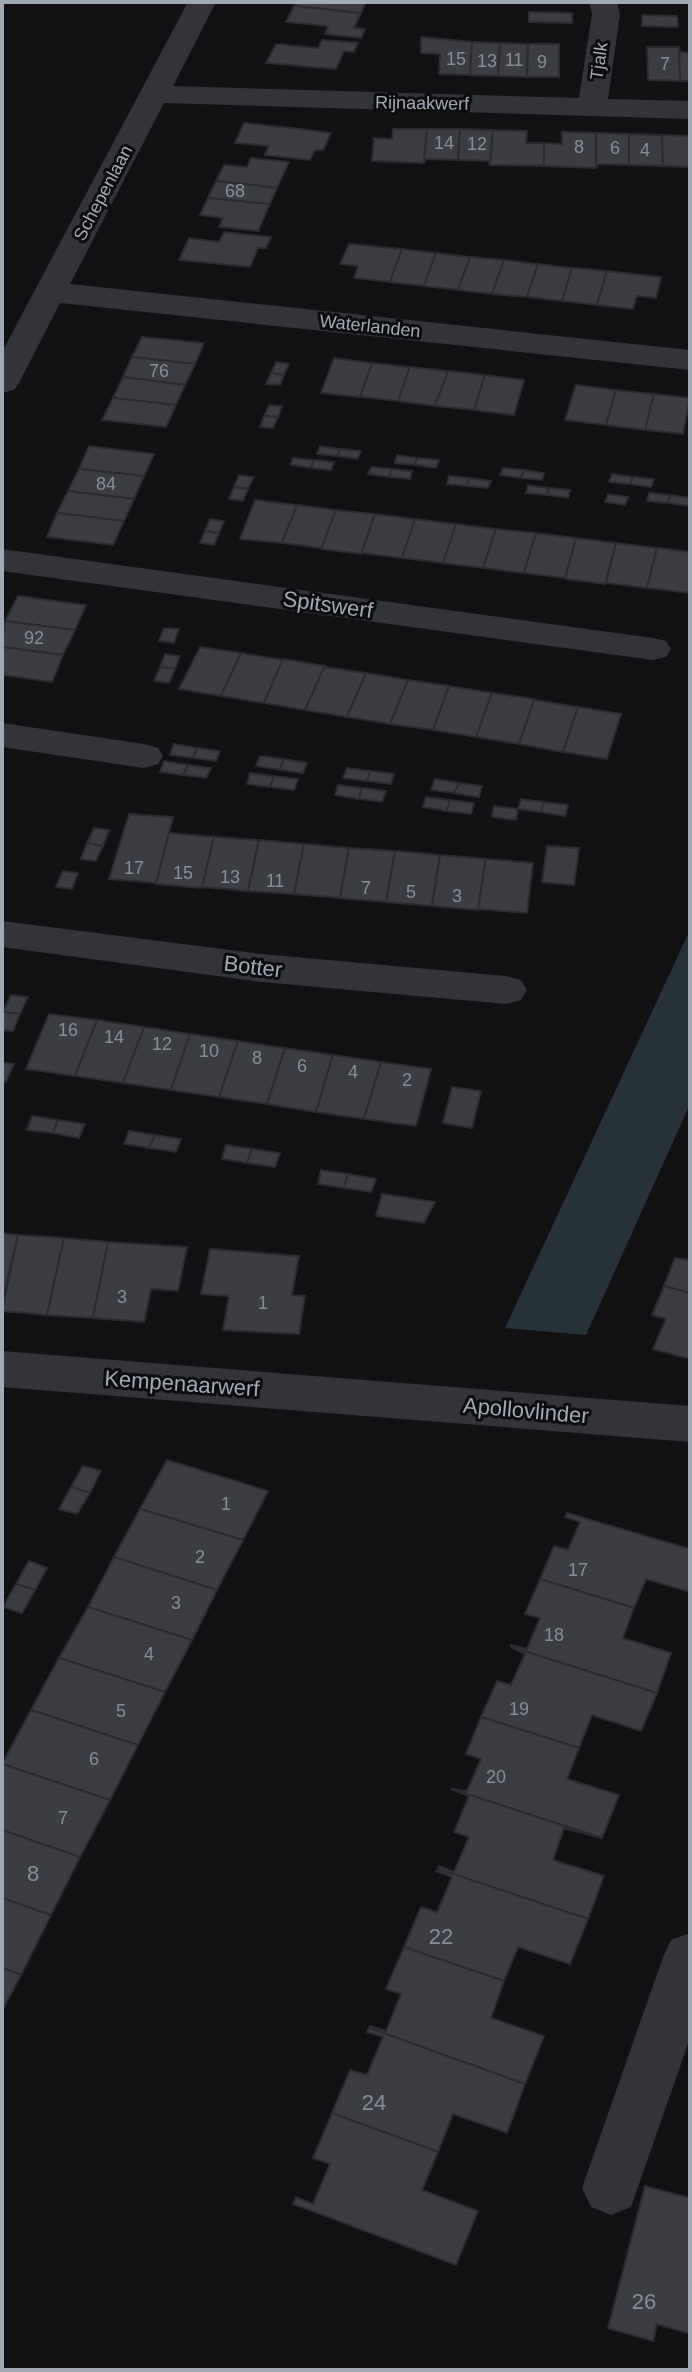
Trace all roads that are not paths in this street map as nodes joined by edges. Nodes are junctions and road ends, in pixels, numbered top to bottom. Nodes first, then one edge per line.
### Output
1 (202, 2) edge
2 (608, 6) edge
3 (155, 94) junction
4 (592, 107) junction
5 (690, 110) edge
6 (51, 292) junction
7 (690, 360) edge
8 (2, 383) edge
9 (2, 560) edge
10 (653, 649) dead end
11 (2, 735) edge
12 (144, 756) dead end
13 (2, 934) edge
14 (506, 990) dead end
15 (2, 1369) edge
16 (362, 1397) joint
17 (690, 1424) edge
18 (690, 1957) edge
19 (672, 2071) edge
20 (611, 2188) dead end

1 - 3 street, Schepenlaan
2 - 4 street, Tjalk
3 - 4 street, Rijnaakwerf
3 - 6 street, Schepenlaan
4 - 5 street, Rijnaakwerf
6 - 7 street, Waterlanden
6 - 8 street, Schepenlaan
9 - 10 street, Spitswerf
11 - 12 street
13 - 14 street, Botter
15 - 16 street, Kempenaarwerf
16 - 17 street, Apollovlinder
18 - 19 street
19 - 20 street

